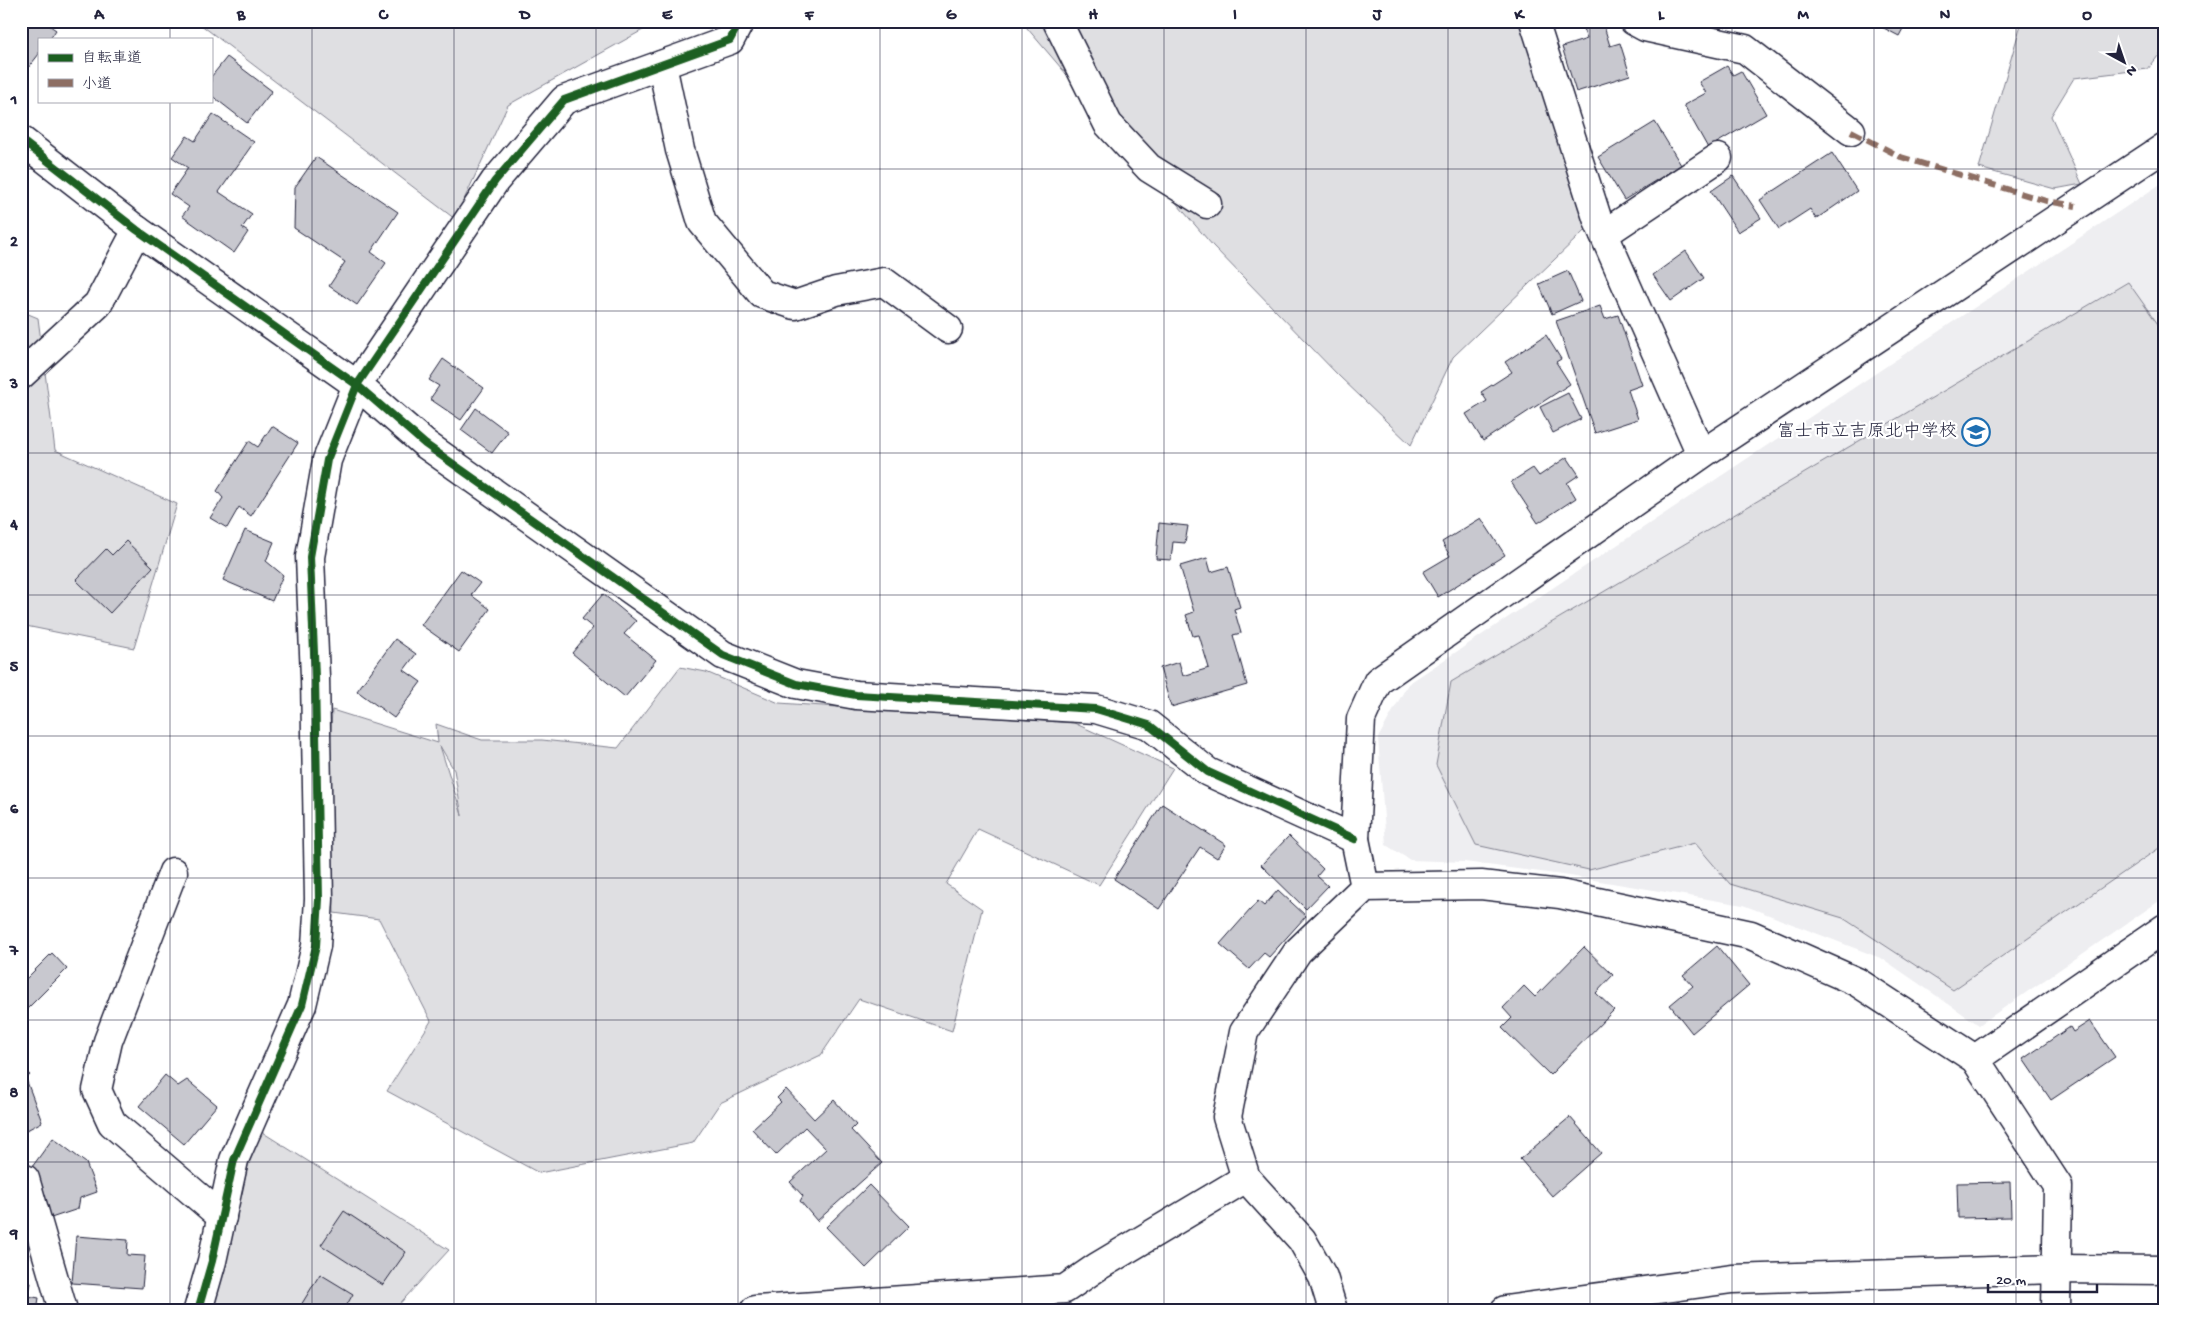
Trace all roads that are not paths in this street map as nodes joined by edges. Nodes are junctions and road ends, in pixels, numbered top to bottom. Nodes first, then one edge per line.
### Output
1 (740, 21) edge
2 (1057, 21) edge
3 (1534, 21) edge
4 (1634, 21) edge
5 (662, 65) junction
6 (1851, 131) dead end
7 (21, 140) edge
8 (2165, 147) edge
9 (1718, 158) dead end
10 (1207, 204) dead end
11 (138, 230) junction
12 (1604, 234) junction
13 (948, 328) dead end
14 (21, 375) edge
15 (357, 385) junction
16 (1701, 454) junction
17 (1355, 840) junction
18 (173, 872) dead end
19 (1365, 887) junction
20 (2165, 928) edge
21 (1976, 1059) junction
22 (1246, 1178) junction
23 (24, 1179) dead end
24 (222, 1217) junction
25 (2055, 1269) junction
26 (2165, 1270) edge
27 (76, 1307) edge
28 (198, 1310) edge
29 (755, 1310) edge
30 (1333, 1310) edge
31 (1505, 1310) edge
32 (2056, 1310) edge

1 - 5 street
2 - 10 street
3 - 12 street
4 - 6 street
5 - 13 street
5 - 15 street
7 - 11 street
8 - 16 street
9 - 12 street
11 - 14 street
11 - 15 street
12 - 16 street
15 - 17 street
15 - 24 street
16 - 17 street
17 - 19 street
18 - 24 street
19 - 21 street
19 - 22 street
20 - 21 street
21 - 25 street
22 - 29 street
22 - 30 street
23 - 27 street
24 - 28 street
25 - 26 street
25 - 31 street
25 - 32 street

